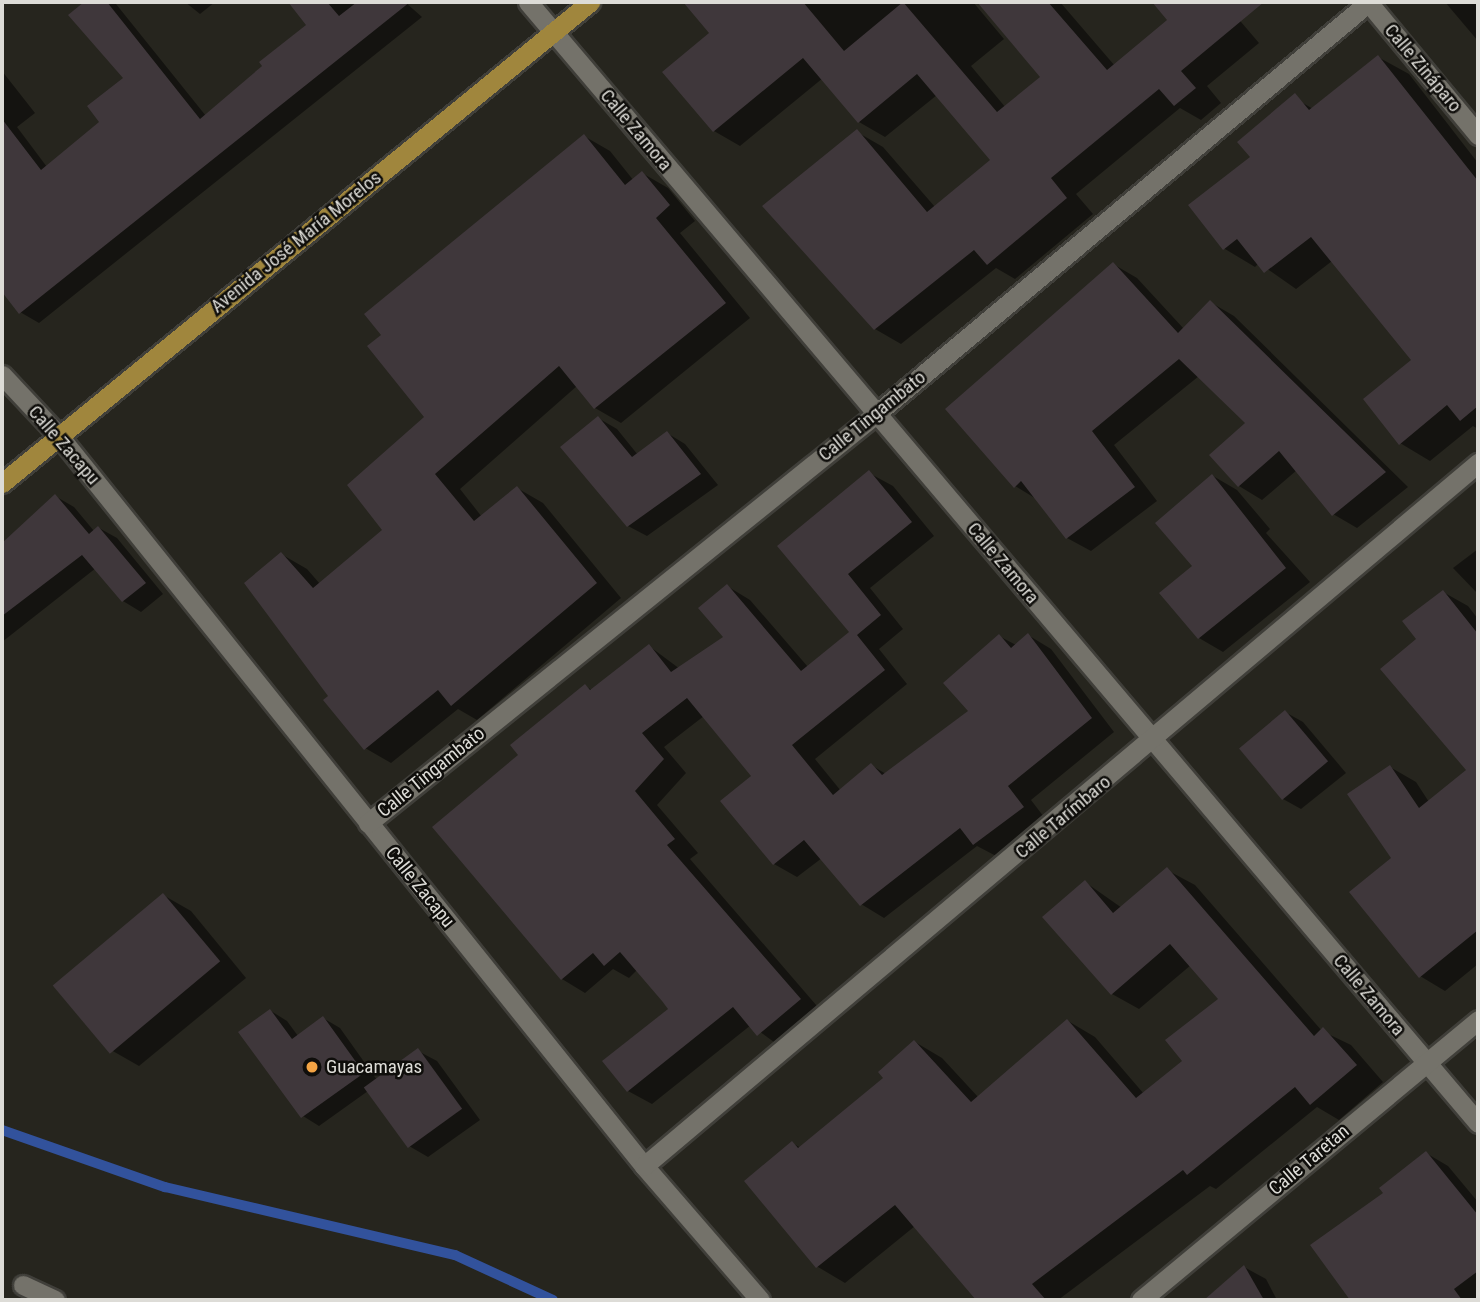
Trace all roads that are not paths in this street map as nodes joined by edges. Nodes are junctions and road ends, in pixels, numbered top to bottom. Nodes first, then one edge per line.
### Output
1 (528, 2) edge
2 (590, 2) edge
3 (1368, 2) edge
4 (553, 32) junction
5 (1478, 135) edge
6 (2, 375) edge
7 (876, 414) junction
8 (59, 436) junction
9 (1478, 463) edge
10 (2, 483) edge
11 (1154, 741) junction
12 (369, 822) junction
13 (1478, 1020) edge
14 (1426, 1063) junction
15 (1478, 1123) edge
16 (644, 1166) junction
17 (23, 1285) dead end
18 (55, 1300) edge
19 (760, 1300) edge
20 (1141, 1300) edge

1 - 4 street, Calle Zamora
2 - 4 main road, Avenida José María Morelos
3 - 5 street, Calle Zináparo
3 - 7 street, Calle Tingambato
4 - 7 street, Calle Zamora
4 - 8 main road, Avenida José María Morelos
6 - 8 street, Calle Zacapu
7 - 11 street, Calle Zamora
7 - 12 street, Calle Tingambato
8 - 10 main road, Avenida José María Morelos
8 - 12 street, Calle Zacapu
9 - 11 street, Calle Tarímbaro
11 - 14 street, Calle Zamora
11 - 16 street, Calle Tarímbaro
12 - 16 street, Calle Zacapu
13 - 14 street, Calle Taretan
14 - 15 street, Calle Zamora
14 - 20 street, Calle Taretan
16 - 19 street, Calle Zacapu
17 - 18 street

